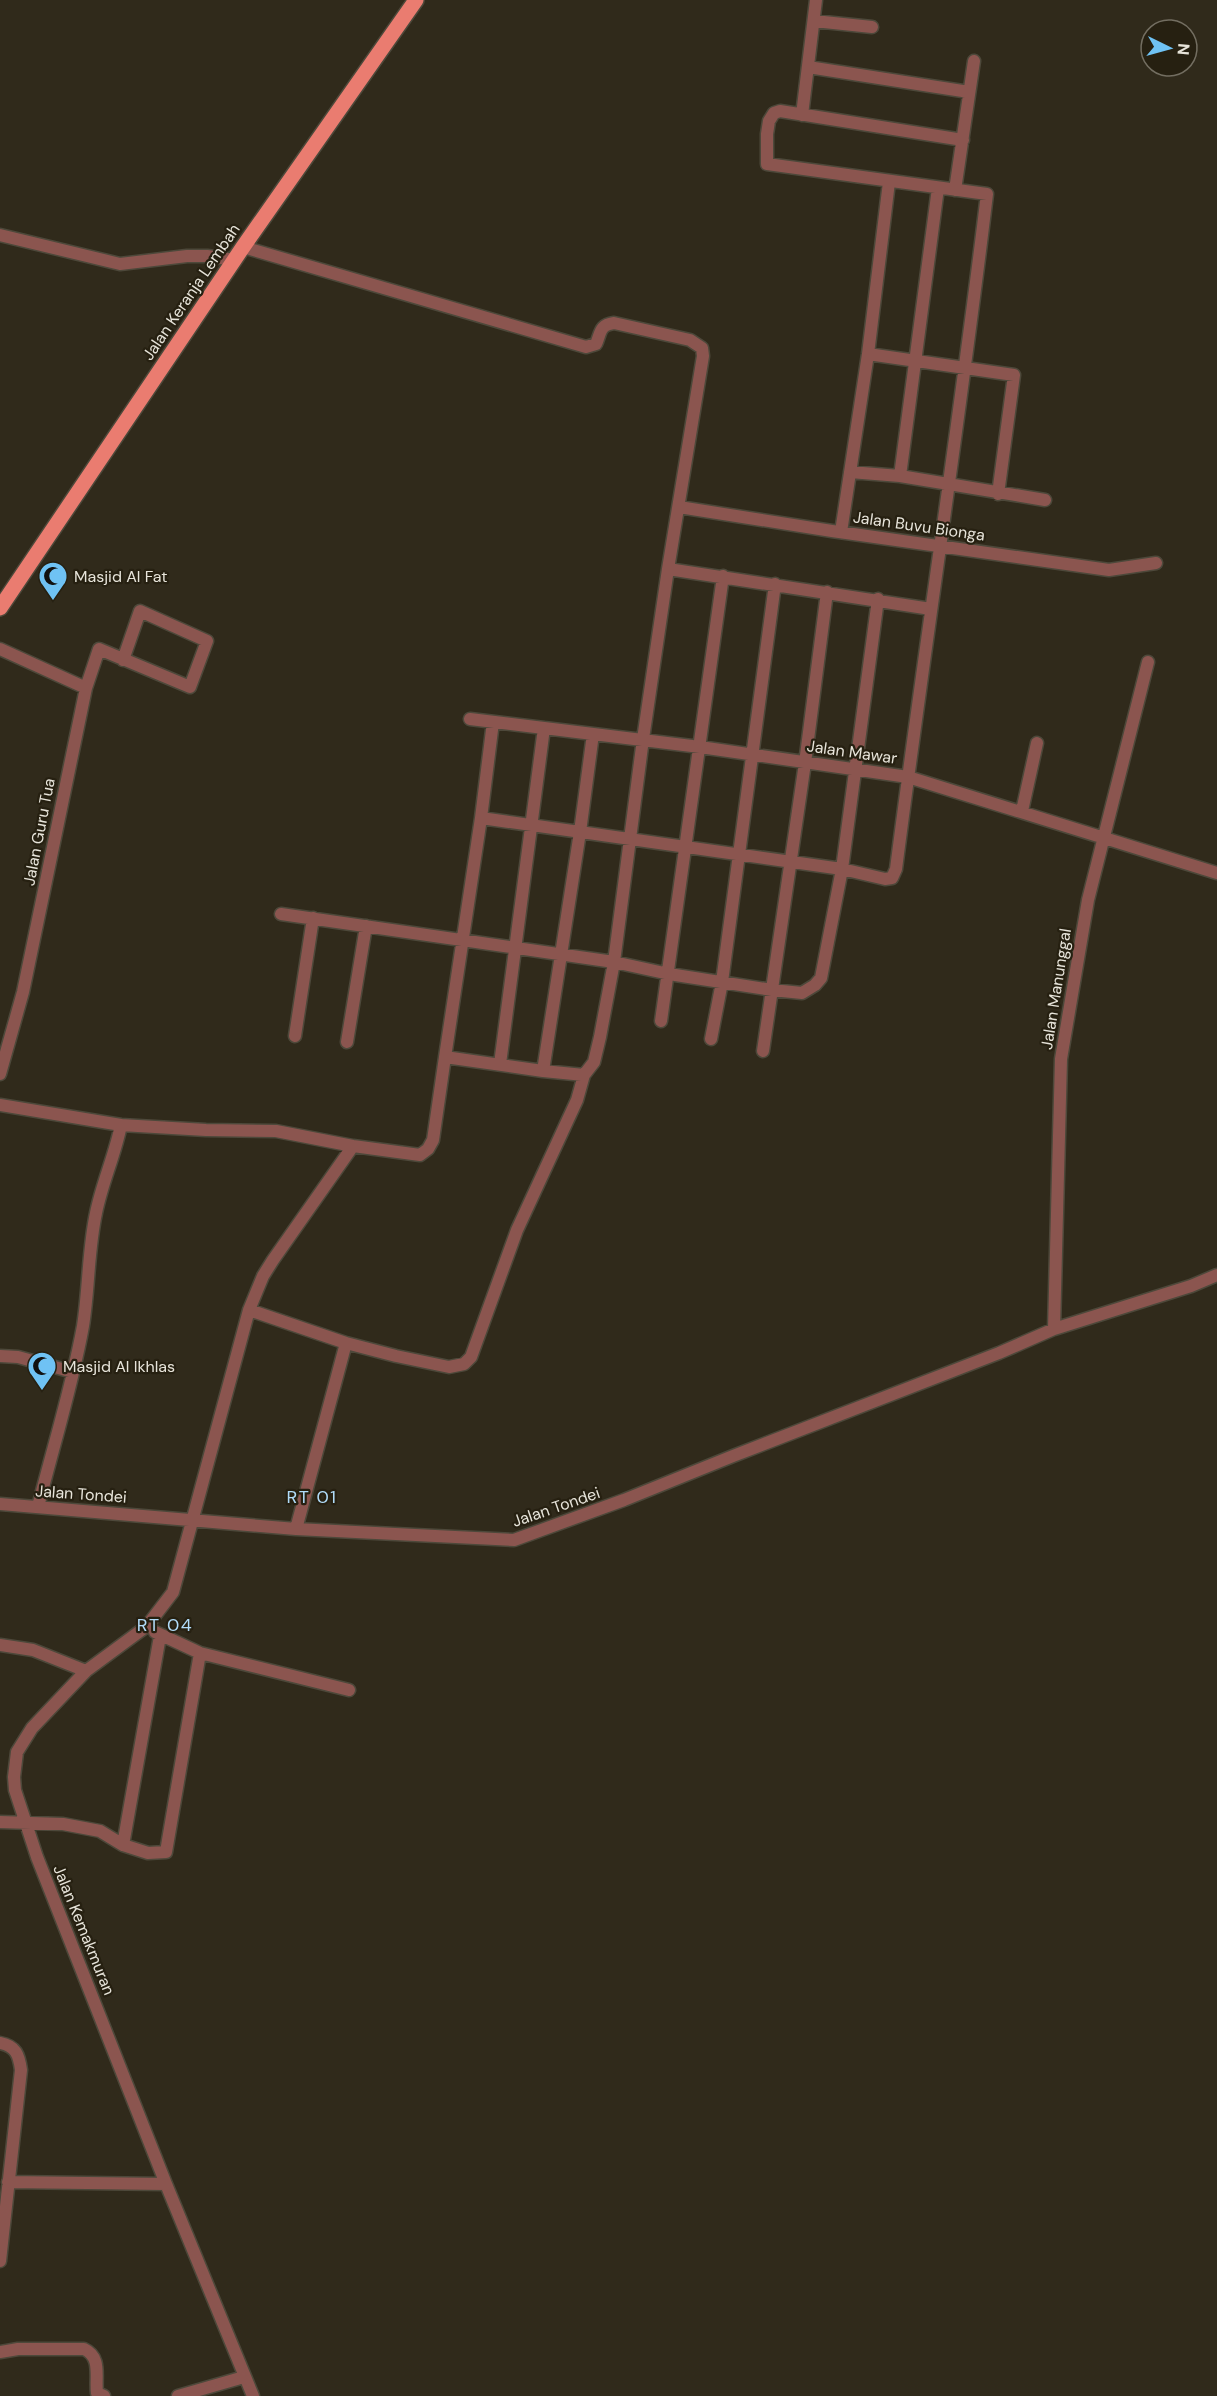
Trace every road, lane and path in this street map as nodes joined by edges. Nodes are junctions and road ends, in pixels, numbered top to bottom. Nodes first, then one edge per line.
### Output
1 (416, 0) edge
2 (816, 0) edge
3 (814, 21) junction
4 (872, 27) dead end
5 (974, 61) dead end
6 (808, 67) junction
7 (969, 92) junction
8 (802, 115) junction
9 (963, 140) junction
10 (889, 182) junction
11 (938, 188) junction
12 (955, 190) junction
13 (0, 235) edge
14 (239, 253) junction
15 (868, 354) junction
16 (914, 361) junction
17 (966, 368) junction
18 (850, 472) junction
19 (900, 476) junction
20 (948, 485) junction
21 (998, 494) junction
22 (1045, 500) dead end
23 (679, 507) junction
24 (841, 532) junction
25 (939, 545) junction
26 (1156, 563) dead end
27 (668, 569) junction
28 (723, 576) junction
29 (775, 584) junction
30 (827, 592) junction
31 (878, 599) junction
32 (0, 608) edge
33 (931, 609) junction
34 (0, 649) edge
35 (123, 660) junction
36 (1148, 662) dead end
37 (86, 687) junction
38 (470, 719) dead end
39 (493, 722) junction
40 (544, 728) junction
41 (593, 734) junction
42 (643, 739) junction
43 (1037, 743) dead end
44 (700, 747) junction
45 (753, 755) junction
46 (805, 763) junction
47 (855, 769) junction
48 (908, 777) junction
49 (1022, 811) junction
50 (481, 818) junction
51 (533, 824) junction
52 (580, 832) junction
53 (1105, 836) junction
54 (629, 840) junction
55 (686, 847) junction
56 (739, 855) junction
57 (790, 863) junction
58 (842, 869) junction
59 (1217, 873) edge
60 (281, 914) dead end
61 (313, 918) junction
62 (366, 926) junction
63 (463, 940) junction
64 (515, 948) junction
65 (560, 956) junction
66 (614, 962) junction
67 (669, 974) junction
68 (722, 982) junction
69 (772, 990) junction
70 (661, 1021) dead end
71 (295, 1036) dead end
72 (711, 1039) dead end
73 (347, 1042) dead end
74 (763, 1051) dead end
75 (445, 1057) junction
76 (500, 1064) junction
77 (543, 1071) junction
78 (0, 1074) edge
79 (584, 1075) junction
80 (0, 1105) edge
81 (121, 1125) junction
82 (353, 1146) junction
83 (1217, 1275) edge
84 (249, 1310) junction
85 (1054, 1329) junction
86 (346, 1343) junction
87 (0, 1356) edge
88 (73, 1372) junction
89 (0, 1504) edge
90 (38, 1507) junction
91 (192, 1519) junction
92 (296, 1529) junction
93 (147, 1626) junction
94 (160, 1636) junction
95 (0, 1645) edge
96 (200, 1653) junction
97 (86, 1671) junction
98 (349, 1690) dead end
99 (0, 1821) edge
100 (26, 1821) junction
101 (123, 1845) junction
102 (0, 2043) edge
103 (8, 2182) junction
104 (166, 2184) junction
105 (0, 2261) edge
106 (0, 2352) edge
107 (244, 2377) junction
108 (99, 2395) edge
109 (178, 2396) edge
110 (253, 2396) edge

1 - 14 main road, Jalan Keranja Lembah
2 - 3 street
3 - 4 street
3 - 6 street
5 - 7 street
6 - 7 street
6 - 8 street
7 - 9 street
8 - 9 street
8 - 10 street
9 - 12 street
10 - 11 street
10 - 15 street
11 - 12 street
11 - 16 street
12 - 17 street
13 - 14 street
14 - 23 street
14 - 32 main road, Jalan Keranja Lembah
15 - 16 street
15 - 18 street
16 - 17 street
16 - 19 street
17 - 20 street
17 - 21 street
18 - 19 street
18 - 24 street
19 - 20 street
20 - 21 street
20 - 25 street
21 - 22 street
23 - 24 street, Jalan Buvu Bionga
23 - 27 street
24 - 25 street, Jalan Buvu Bionga
25 - 26 street, Jalan Buvu Bionga
25 - 33 street
27 - 28 street
27 - 42 street
28 - 29 street
28 - 44 street
29 - 30 street
29 - 45 street
30 - 31 street
30 - 46 street
31 - 33 street
31 - 47 street
33 - 48 street
34 - 37 street
35 - 35 street
35 - 37 street, Jalan Guru Tua
36 - 53 street, Jalan Manunggal
37 - 78 street, Jalan Guru Tua
38 - 39 street, Jalan Mawar
39 - 40 street, Jalan Mawar
39 - 50 street
40 - 41 street, Jalan Mawar
40 - 51 street
41 - 42 street, Jalan Mawar
41 - 52 street
42 - 44 street, Jalan Mawar
42 - 54 street
43 - 49 street
44 - 45 street, Jalan Mawar
44 - 55 street
45 - 46 street, Jalan Mawar
45 - 56 street
46 - 47 street, Jalan Mawar
46 - 57 street
47 - 48 street, Jalan Mawar
47 - 58 street
48 - 49 street, Jalan Mawar
48 - 58 street
49 - 53 street, Jalan Mawar
50 - 51 street
50 - 63 street
51 - 52 street
51 - 64 street
52 - 54 street
52 - 65 street
53 - 59 street, Jalan Mawar
53 - 85 street, Jalan Manunggal
54 - 55 street
54 - 66 street
55 - 56 street
55 - 67 street
56 - 57 street
56 - 68 street
57 - 58 street
57 - 69 street
58 - 69 street
60 - 61 street
61 - 62 street
61 - 71 street
62 - 63 street
62 - 73 street
63 - 64 street
63 - 75 street
64 - 65 street
64 - 76 street
65 - 66 street
65 - 77 street
66 - 67 street
66 - 79 street
67 - 68 street
67 - 70 street
68 - 69 street
68 - 72 street
69 - 74 street
75 - 76 street
75 - 82 street
76 - 77 street
77 - 79 street
79 - 86 street
80 - 81 street
81 - 82 street
81 - 88 street
82 - 84 street, Jalan Kemakmuran
83 - 85 street, Jalan Tondei
84 - 86 street
84 - 91 street, Jalan Kemakmuran
85 - 92 street, Jalan Tondei
86 - 92 street
87 - 88 street
88 - 90 street
89 - 90 street, Jalan Tondei
90 - 91 street, Jalan Tondei
91 - 92 street, Jalan Tondei
91 - 93 street, Jalan Kemakmuran
93 - 94 street
93 - 97 street, Jalan Kemakmuran
94 - 96 street
94 - 101 street
95 - 97 street
96 - 98 street
96 - 101 street
97 - 100 street, Jalan Kemakmuran
99 - 100 street
100 - 101 street
100 - 104 street, Jalan Kemakmuran
102 - 103 street
103 - 104 street
103 - 105 street
104 - 107 street, Jalan Kemakmuran
106 - 108 street
107 - 109 street
107 - 110 street, Jalan Kemakmuran

